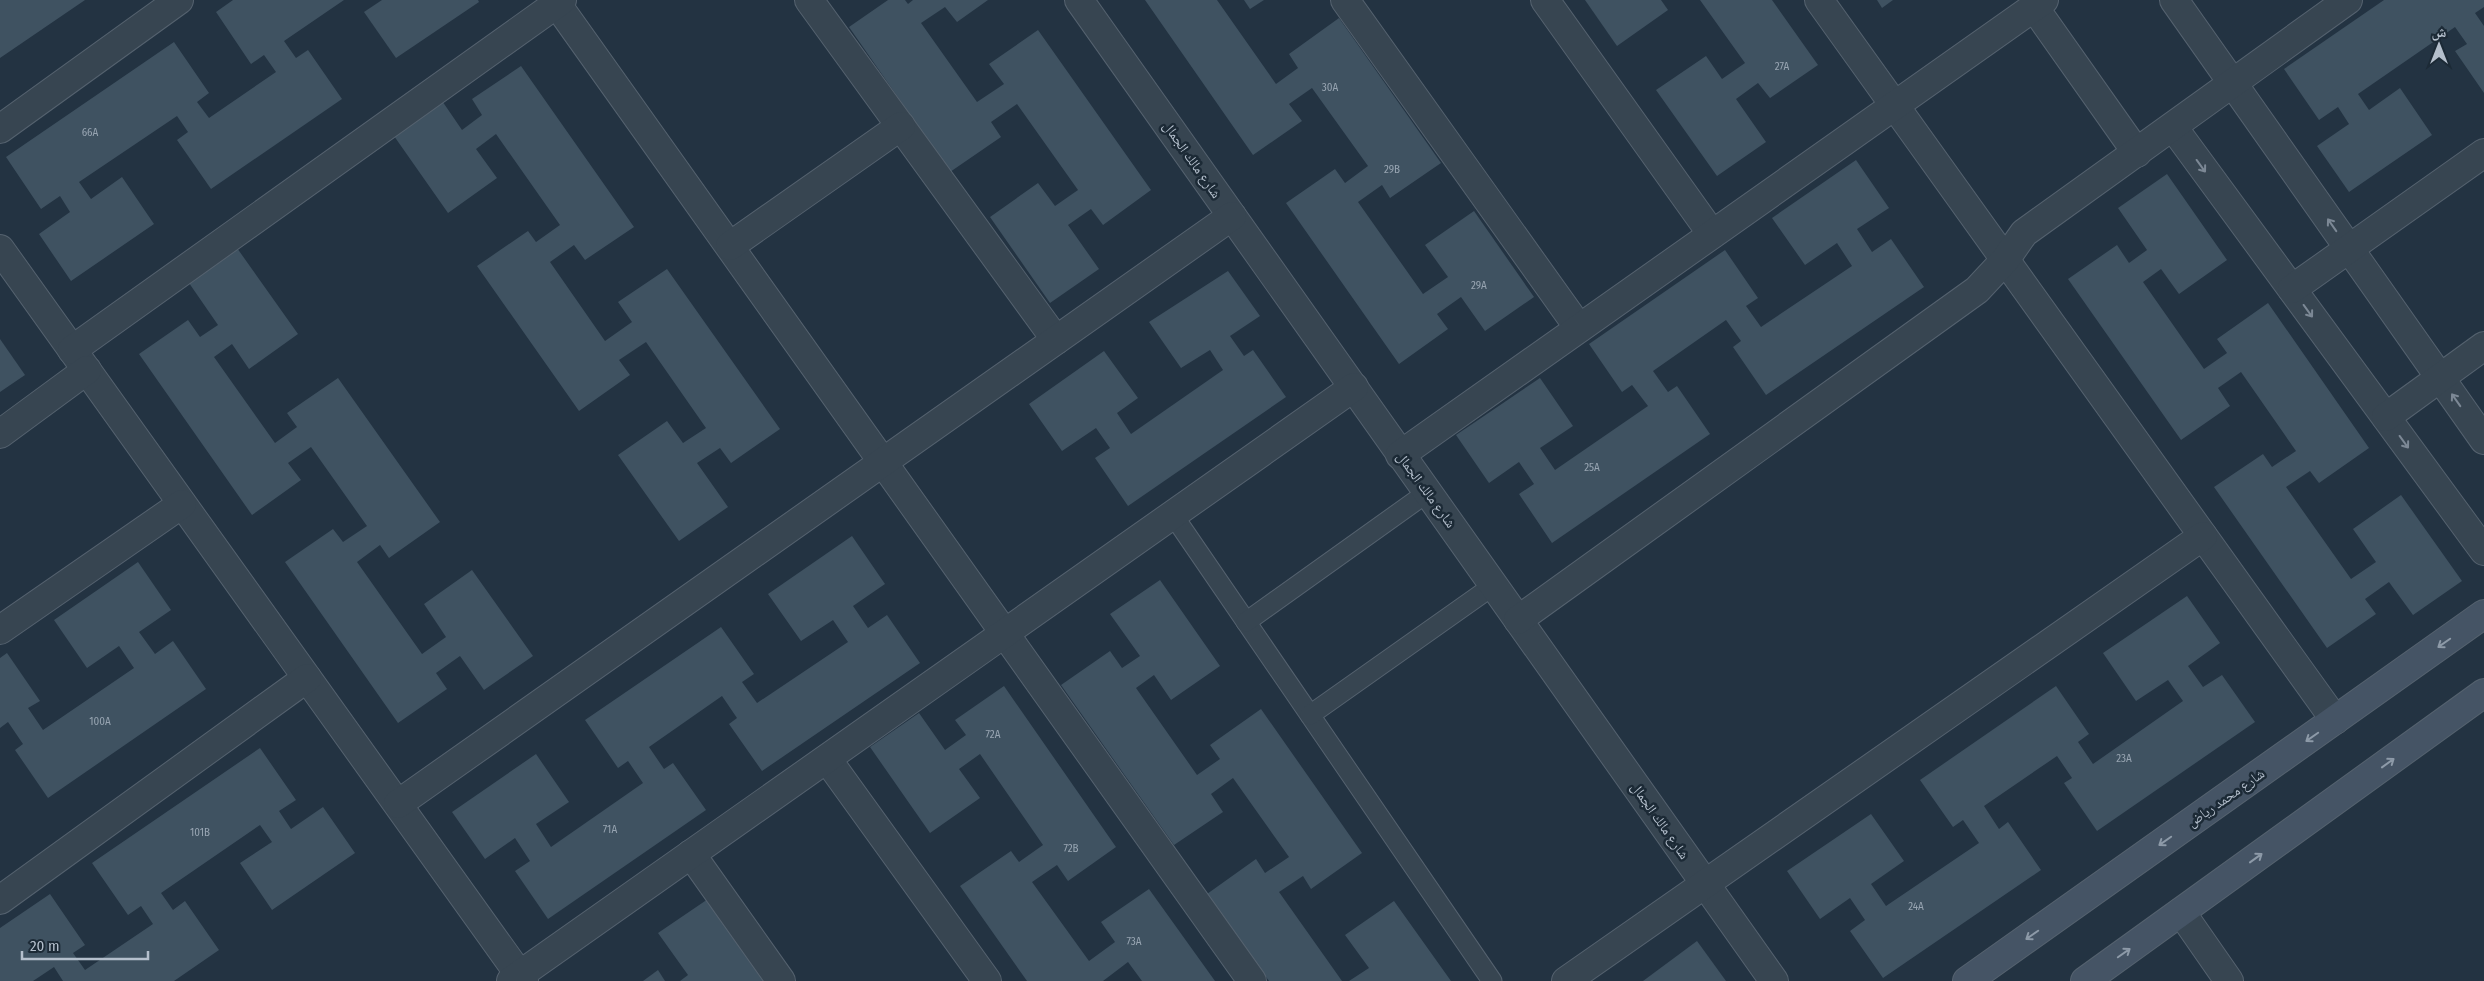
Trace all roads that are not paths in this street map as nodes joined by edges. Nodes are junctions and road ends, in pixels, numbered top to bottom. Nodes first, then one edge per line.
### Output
1 (179, 0) edge
2 (809, 0) edge
3 (1079, 0) edge
4 (1345, 0) edge
5 (1545, 0) edge
6 (1819, 0) edge
7 (2174, 0) edge
8 (2348, 0) edge
9 (558, 1) edge
10 (2039, 4) edge
11 (2232, 83) junction
12 (1895, 106) junction
13 (901, 126) junction
14 (2173, 127) junction
15 (0, 129) edge
16 (2137, 153) junction
17 (2484, 153) edge
18 (1232, 216) junction
19 (1712, 234) junction
20 (730, 246) junction
21 (0, 249) edge
22 (2349, 249) junction
23 (2004, 260) junction
24 (2292, 289) junction
25 (1579, 328) junction
26 (1056, 340) junction
27 (2484, 346) edge
28 (80, 360) junction
29 (2440, 378) junction
30 (1354, 388) junction
31 (2386, 417) junction
32 (0, 434) edge
33 (2484, 440) edge
34 (1400, 455) junction
35 (884, 462) junction
36 (1428, 492) junction
37 (182, 504) junction
38 (1173, 515) junction
39 (2203, 536) junction
40 (2484, 551) edge
41 (1494, 585) junction
42 (2484, 614) edge
43 (1518, 620) junction
44 (1246, 622) junction
45 (0, 630) edge
46 (1005, 633) junction
47 (307, 678) junction
48 (2484, 693) edge
49 (1310, 715) junction
50 (2335, 720) junction
51 (827, 759) junction
52 (398, 804) junction
53 (691, 854) junction
54 (1705, 884) junction
55 (0, 900) edge
56 (2181, 912) junction
57 (518, 979) edge
58 (781, 981) edge
59 (987, 981) edge
60 (1252, 981) edge
61 (1492, 981) edge
62 (1566, 981) edge
63 (1774, 981) edge
64 (1967, 981) edge
65 (2085, 981) edge
66 (2229, 981) edge

1 - 15 street
2 - 13 street
3 - 18 street, شارع مالك الجمال
4 - 25 street
5 - 19 street
6 - 12 street
7 - 11 street
8 - 11 street
9 - 20 street
9 - 28 street
10 - 12 street
10 - 16 street
11 - 14 street
22 -> 11 street
12 - 19 street
12 - 23 street
13 - 20 street
13 - 26 street
14 - 16 street
14 -> 24 street
16 - 23 street
17 - 22 street
18 - 26 street
18 - 30 street, شارع مالك الجمال
19 - 25 street
20 - 35 street
21 - 28 street
22 - 24 street
22 - 29 street
23 - 39 street
23 - 43 street
24 -> 31 street
25 - 34 street
26 - 35 street
27 - 29 street
28 - 32 street
28 - 37 street
29 - 31 street
33 -> 29 street
30 - 34 street, شارع مالك الجمال
30 - 38 street
31 -> 40 street
34 - 36 street, شارع مالك الجمال
35 - 46 street
35 - 52 street
36 - 41 street, شارع مالك الجمال
36 - 44 lane
37 - 45 street
37 - 47 street
38 - 44 lane
38 - 46 street
39 - 50 street
39 - 54 street
41 - 43 street, شارع مالك الجمال
41 - 49 lane
42 -> 50 street, شارع محمد رياض
43 - 54 street, شارع مالك الجمال
44 - 49 lane
46 - 51 street
46 - 60 street
47 - 52 street
47 - 55 street
56 -> 48 street
49 - 61 lane
50 -> 64 street, شارع محمد رياض
51 - 53 street
51 - 59 street
52 - 57 street
53 - 57 street
53 - 58 street
54 - 62 street
54 - 63 street, شارع مالك الجمال
65 -> 56 street
56 - 66 street

